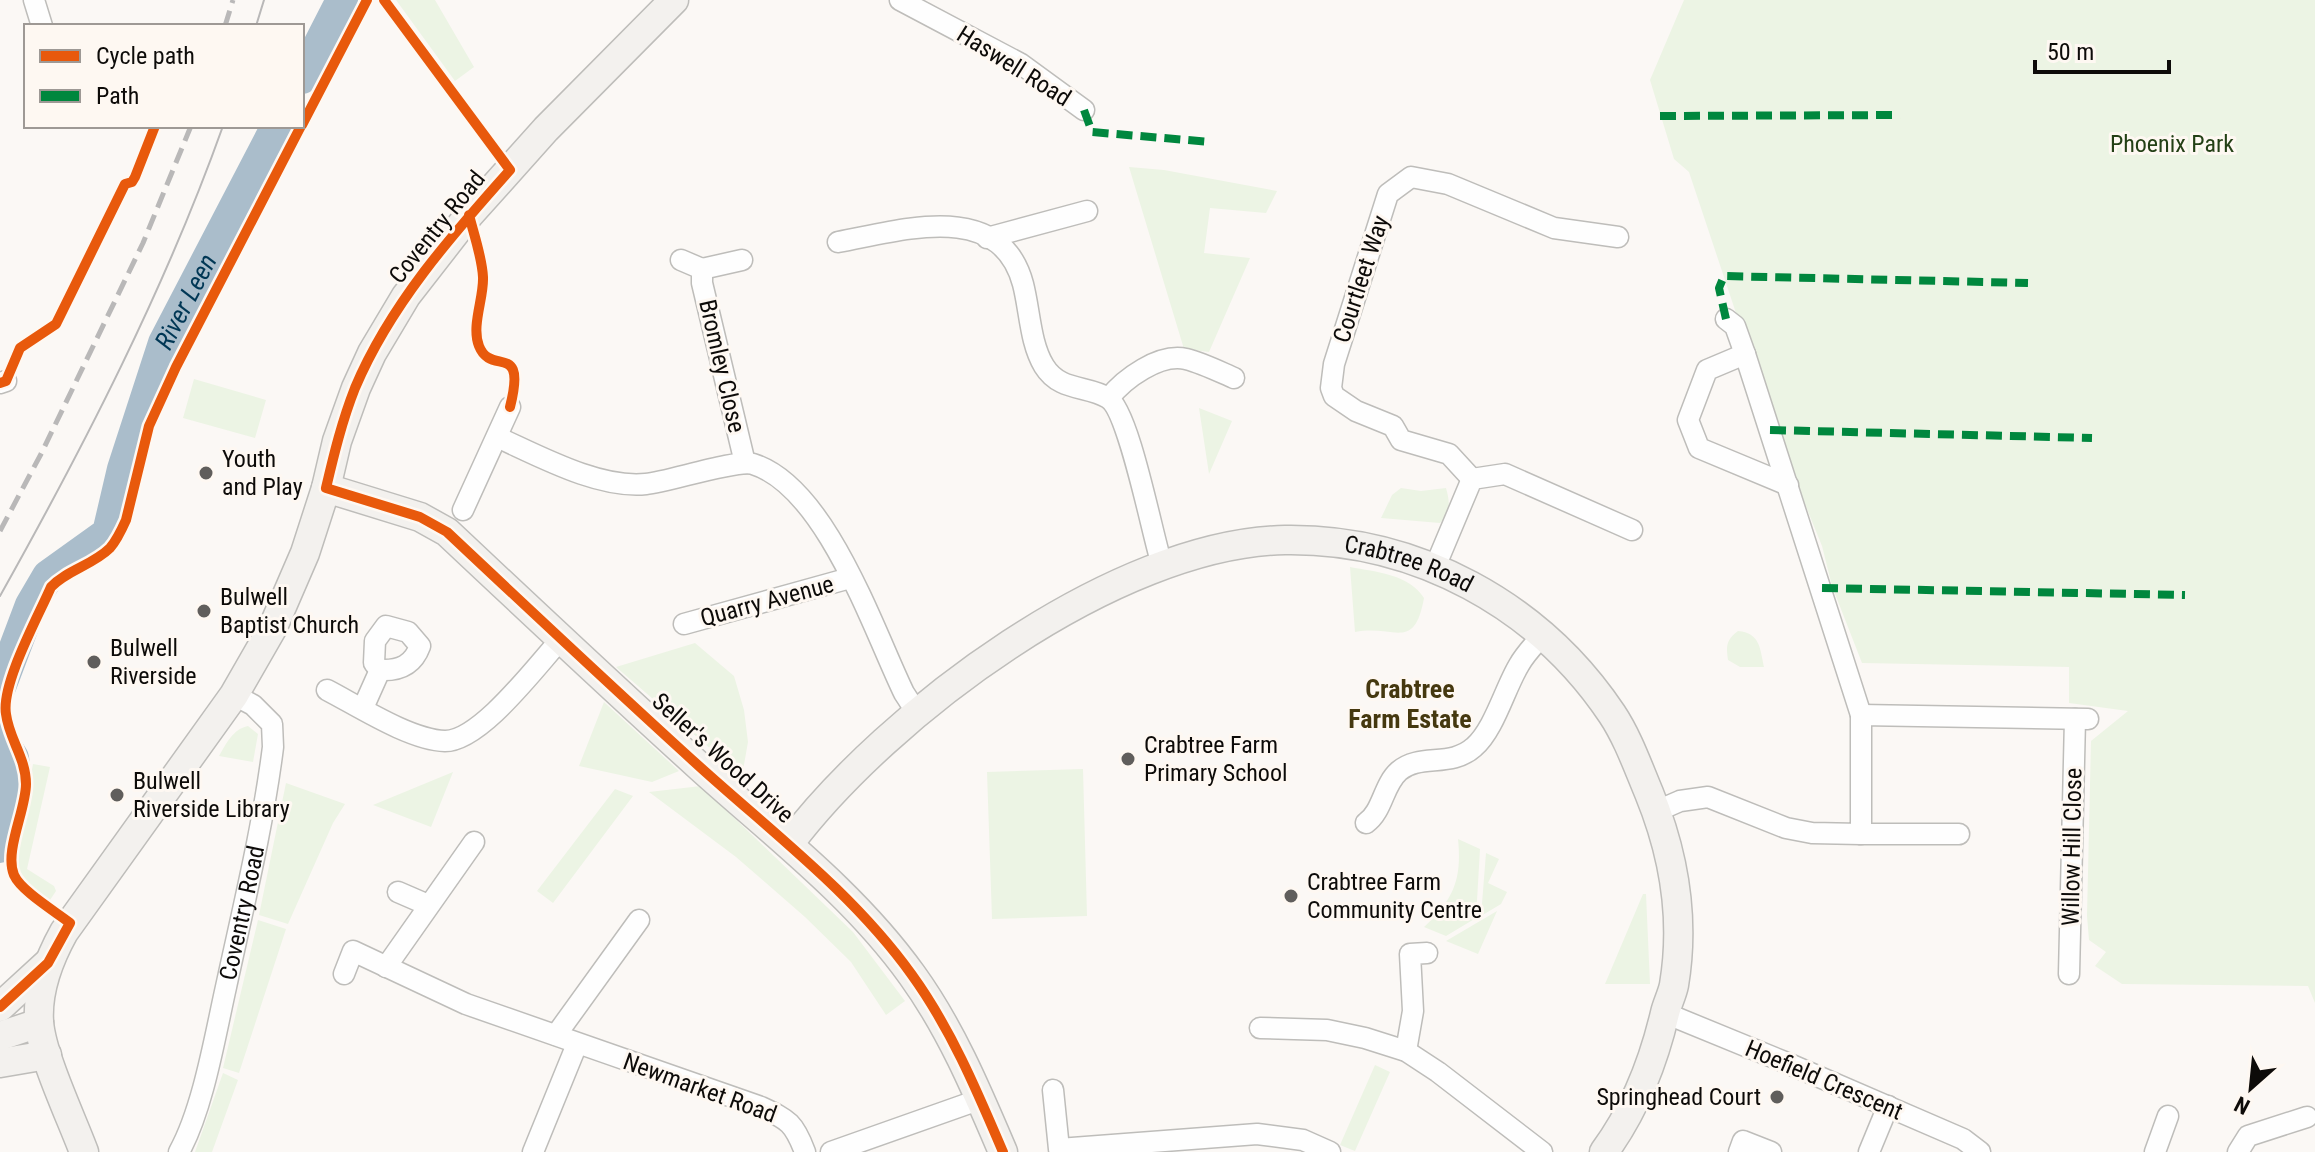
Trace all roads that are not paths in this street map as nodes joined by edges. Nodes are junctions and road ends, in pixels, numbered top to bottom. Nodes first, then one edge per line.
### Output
1 (34, 0) edge
2 (900, 0) edge
3 (670, 5) edge
4 (41, 24) edge
5 (1084, 110) dead end
6 (1087, 211) dead end
7 (1618, 237) dead end
8 (987, 238) junction
9 (838, 242) dead end
10 (681, 260) dead end
11 (742, 260) dead end
12 (702, 269) junction
13 (1726, 319) dead end
14 (1745, 354) junction
15 (1234, 378) dead end
16 (1109, 398) junction
17 (510, 407) dead end
18 (497, 437) junction
19 (745, 463) junction
20 (1472, 479) junction
21 (1788, 485) junction
22 (326, 488) junction
23 (463, 510) dead end
24 (1632, 530) dead end
25 (1162, 565) junction
26 (1435, 567) junction
27 (850, 578) junction
28 (684, 624) dead end
29 (1542, 636) junction
30 (562, 638) junction
31 (380, 670) dead end
32 (327, 690) dead end
33 (234, 695) junction
34 (363, 708) junction
35 (917, 713) junction
36 (1861, 715) junction
37 (1657, 811) junction
38 (1366, 823) dead end
39 (1861, 834) junction
40 (1959, 834) dead end
41 (474, 842) dead end
42 (789, 844) junction
43 (398, 892) dead end
44 (428, 905) junction
45 (639, 920) dead end
46 (1427, 953) dead end
47 (48, 963) junction
48 (386, 967) junction
49 (344, 974) dead end
50 (2069, 974) dead end
51 (0, 1007) edge
52 (1665, 1013) junction
53 (39, 1023) junction
54 (1260, 1028) dead end
55 (556, 1035) junction
56 (0, 1036) edge
57 (577, 1044) junction
58 (1406, 1051) junction
59 (47, 1055) junction
60 (0, 1063) edge
61 (1053, 1090) dead end
62 (981, 1099) junction
63 (1888, 1106) junction
64 (2168, 1116) dead end
65 (2307, 1117) dead end
66 (1241, 1144) edge
67 (84, 1152) edge
68 (179, 1152) edge
69 (533, 1152) edge
70 (805, 1152) edge
71 (831, 1152) edge
72 (1003, 1152) edge
73 (1330, 1152) edge
74 (1542, 1152) edge
75 (1604, 1152) edge
76 (1739, 1152) edge
77 (1771, 1152) edge
78 (1869, 1152) edge
79 (1980, 1152) edge
80 (2155, 1152) edge
81 (2238, 1152) edge

1 - 4 street
2 - 5 street, Haswell Road
3 - 22 street, Coventry Road
6 - 8 street
7 - 20 street, Courtleet Way
8 - 9 street
8 - 16 street
10 - 12 street, Bromley Close
11 - 12 street, Bromley Close
12 - 19 street, Bromley Close
13 - 14 street
14 - 21 street
14 - 21 street
15 - 16 street
16 - 25 street
17 - 18 street
18 - 19 street
18 - 23 street
19 - 27 street, Quarry Avenue
20 - 24 street
20 - 26 street
21 - 36 street
22 - 30 street, Seller's Wood Drive
22 - 33 street, Coventry Road
25 - 26 street, Crabtree Road
25 - 35 street, Crabtree Road
26 - 29 street, Crabtree Road
27 - 28 street, Quarry Avenue
27 - 35 street, Quarry Avenue
29 - 37 street, Crabtree Road
29 - 38 street
30 - 34 street
30 - 42 street, Seller's Wood Drive
31 - 34 street
32 - 34 street
33 - 47 street
33 - 68 street, Coventry Road
35 - 42 street, Crabtree Road
36 - 39 street
36 - 50 street, Willow Hill Close
37 - 39 street
37 - 52 street, Crabtree Road
39 - 40 street
41 - 44 street
42 - 62 street, Seller's Wood Drive
43 - 44 street
44 - 48 street
45 - 55 street
46 - 58 street
47 - 51 street
47 - 53 street
48 - 49 street, Newmarket Road
48 - 55 street, Newmarket Road
52 - 63 street, Hoefield Crescent
52 - 75 street, Crabtree Road
53 - 56 street
53 - 59 street
54 - 58 street
55 - 57 street, Newmarket Road
57 - 69 street
57 - 70 street, Newmarket Road
58 - 74 street
59 - 60 street
59 - 67 street
61 - 66 street
62 - 71 street
62 - 72 street, Seller's Wood Drive
63 - 78 street
63 - 79 street, Hoefield Crescent
64 - 80 street
65 - 81 street
66 - 73 street
76 - 77 street

